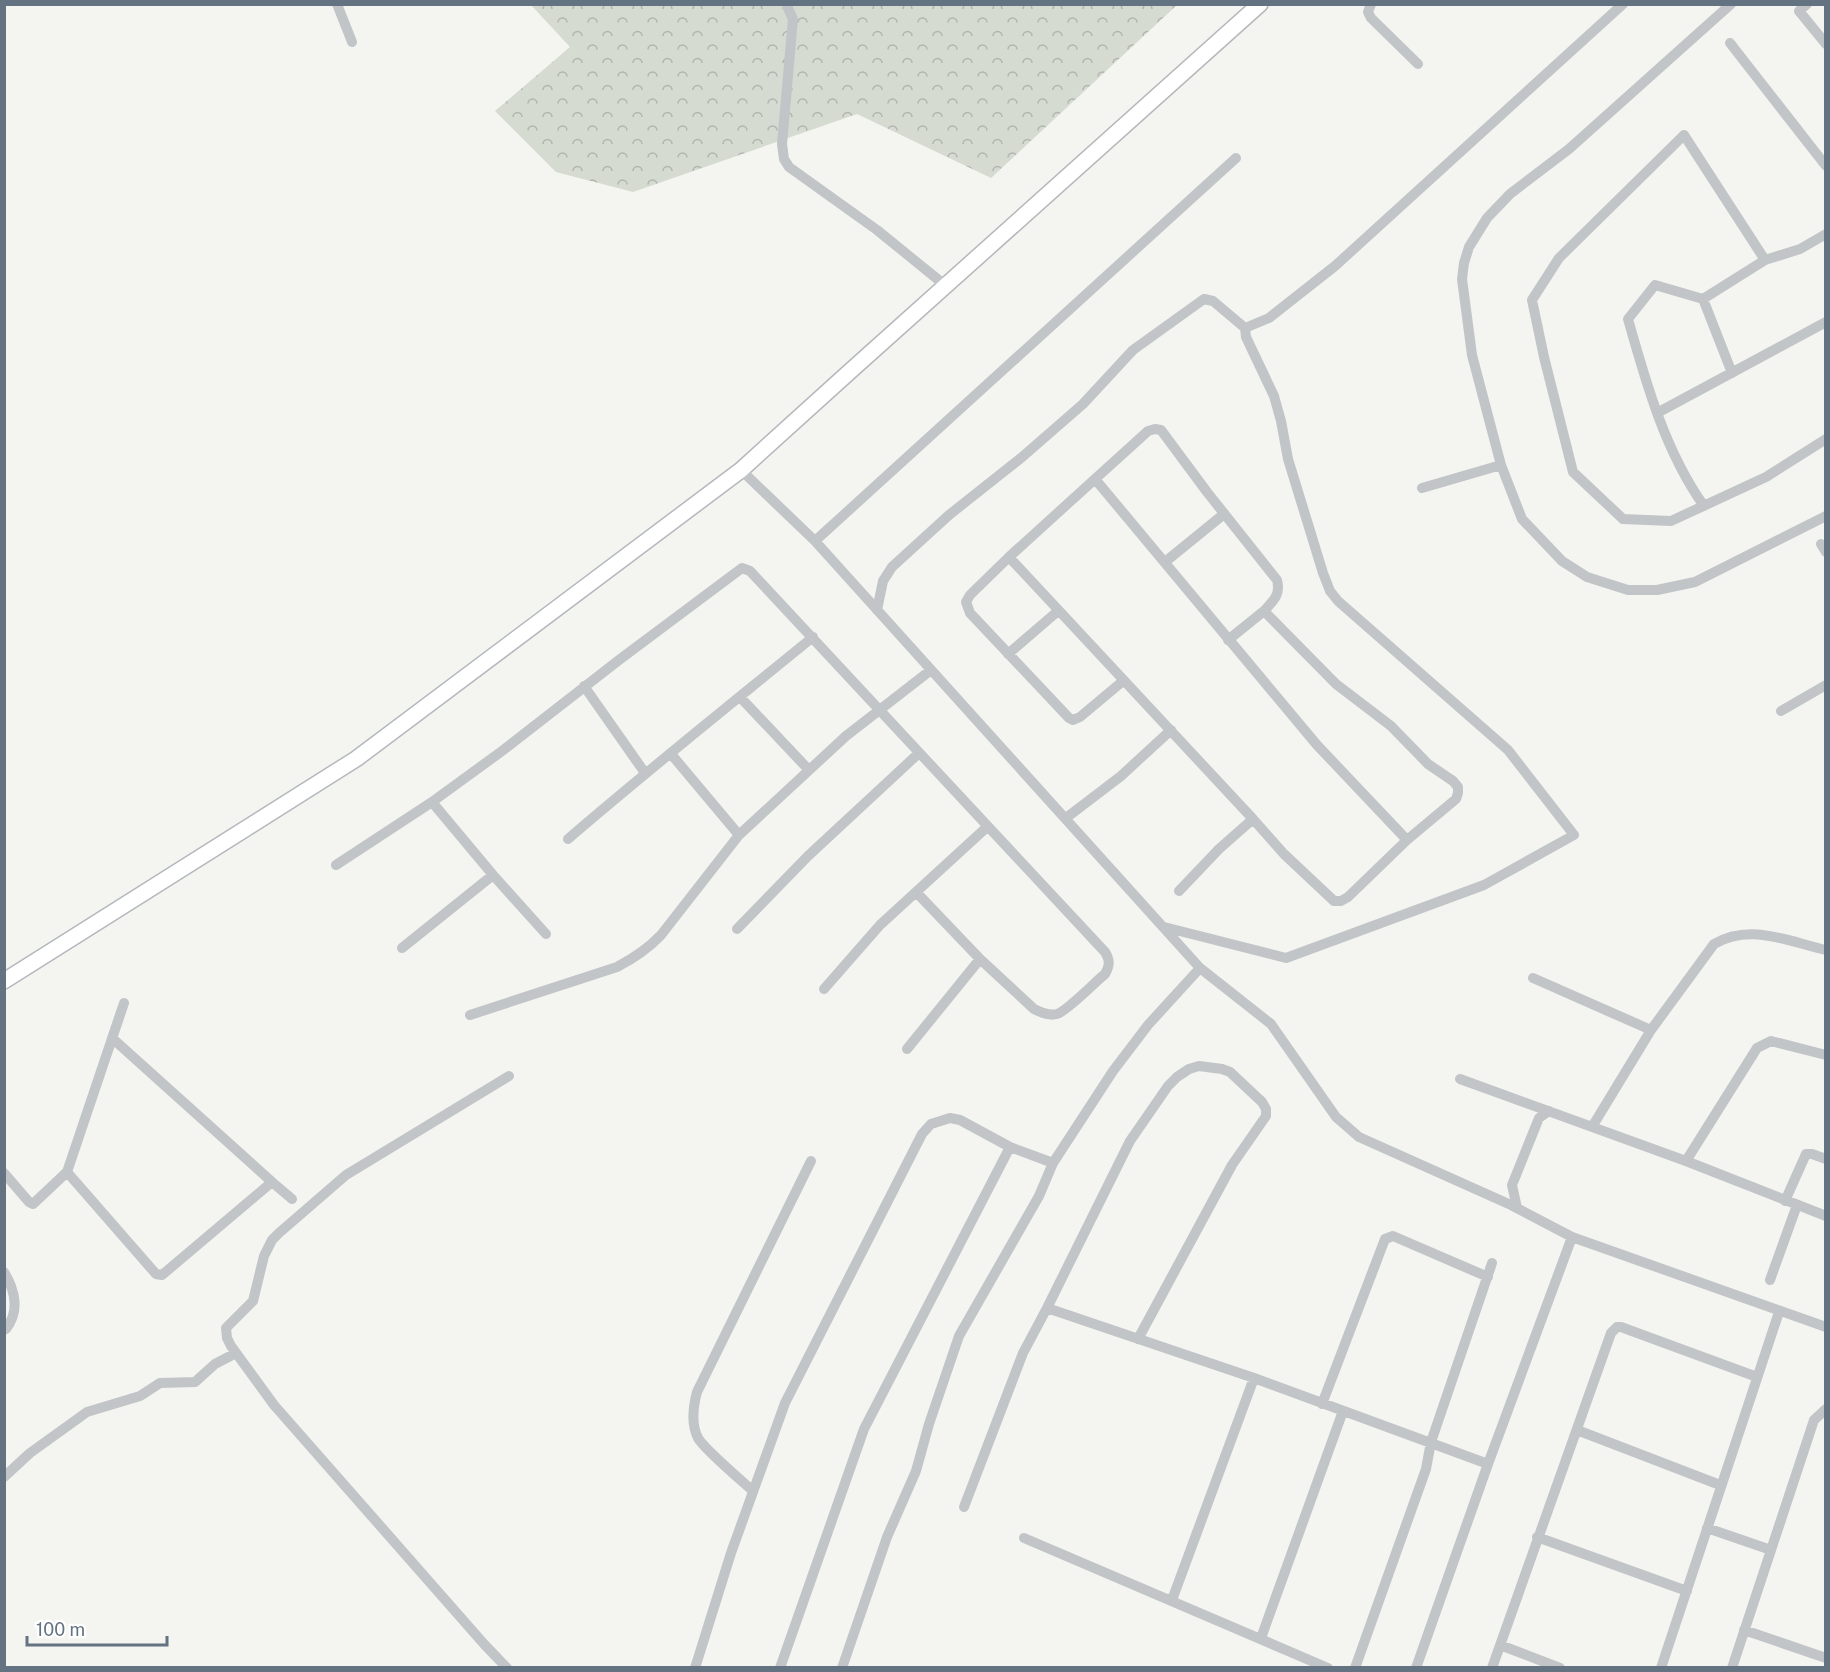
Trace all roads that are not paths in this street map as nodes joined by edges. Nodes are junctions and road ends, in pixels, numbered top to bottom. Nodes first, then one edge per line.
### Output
1 (337, 4) edge
2 (786, 4) edge
3 (1260, 4) edge
4 (1371, 4) edge
5 (1623, 4) edge
6 (1731, 4) edge
7 (1806, 4) edge
8 (351, 42) dead end
9 (1730, 43) dead end
10 (1826, 44) edge
11 (1418, 64) dead end
12 (1236, 158) dead end
13 (1826, 166) edge
14 (1826, 234) edge
15 (1765, 260) junction
16 (946, 286) junction
17 (1703, 299) junction
18 (1826, 322) edge
19 (1245, 328) junction
20 (1732, 373) junction
21 (1658, 413) junction
22 (1826, 439) edge
23 (1501, 465) junction
24 (741, 470) junction
25 (1095, 479) junction
26 (1422, 488) dead end
27 (1704, 506) junction
28 (1224, 514) junction
29 (1826, 516) edge
30 (815, 541) junction
31 (1009, 557) junction
32 (1165, 562) junction
33 (877, 610) junction
34 (1058, 611) junction
35 (1264, 611) junction
36 (813, 637) junction
37 (1228, 640) junction
38 (1008, 654) junction
39 (931, 670) junction
40 (1124, 681) junction
41 (1826, 685) edge
42 (584, 686) junction
43 (740, 697) junction
44 (879, 708) junction
45 (1781, 711) dead end
46 (1172, 730) junction
47 (919, 753) junction
48 (671, 754) junction
49 (808, 769) junction
50 (645, 773) junction
51 (432, 802) junction
52 (1066, 818) junction
53 (1253, 819) junction
54 (987, 827) junction
55 (739, 835) junction
56 (568, 839) dead end
57 (1407, 840) junction
58 (336, 865) dead end
59 (493, 875) junction
60 (1179, 891) dead end
61 (916, 892) junction
62 (1163, 927) junction
63 (736, 929) dead end
64 (546, 934) dead end
65 (402, 948) dead end
66 (1826, 951) edge
67 (980, 959) junction
68 (1200, 968) junction
69 (1533, 978) dead end
70 (4, 981) edge
71 (824, 989) dead end
72 (124, 1003) dead end
73 (470, 1015) dead end
74 (1651, 1030) junction
75 (112, 1038) junction
76 (907, 1049) dead end
77 (1826, 1055) edge
78 (509, 1076) dead end
79 (1460, 1079) dead end
80 (1549, 1112) junction
81 (1592, 1127) junction
82 (1010, 1147) junction
83 (1826, 1159) edge
84 (811, 1161) dead end
85 (1686, 1161) junction
86 (1053, 1163) junction
87 (66, 1172) junction
88 (4, 1173) edge
89 (272, 1182) junction
90 (292, 1199) dead end
91 (1785, 1201) junction
92 (1797, 1206) junction
93 (1517, 1208) junction
94 (1826, 1216) edge
95 (1572, 1238) junction
96 (1492, 1263) dead end
97 (4, 1272) edge
98 (1488, 1276) junction
99 (1770, 1280) dead end
100 (1047, 1308) junction
101 (1779, 1311) junction
102 (1826, 1328) edge
103 (6, 1329) edge
104 (1138, 1339) junction
105 (236, 1353) junction
106 (1757, 1377) junction
107 (1254, 1378) junction
108 (1323, 1404) junction
109 (1826, 1409) edge
110 (1343, 1411) junction
111 (1577, 1430) junction
112 (1431, 1442) junction
113 (1488, 1464) junction
114 (4, 1477) edge
115 (1720, 1485) junction
116 (753, 1491) junction
117 (964, 1507) dead end
118 (1707, 1528) junction
119 (1537, 1537) junction
120 (1024, 1538) dead end
121 (1771, 1550) junction
122 (1687, 1591) junction
123 (1172, 1600) junction
124 (1744, 1630) junction
125 (1261, 1638) junction
126 (1500, 1645) junction
127 (1826, 1658) edge
128 (507, 1668) edge
129 (695, 1668) edge
130 (780, 1668) edge
131 (842, 1668) edge
132 (1328, 1668) edge
133 (1355, 1668) edge
134 (1416, 1668) edge
135 (1492, 1668) edge
136 (1560, 1668) edge
137 (1661, 1668) edge
138 (1732, 1668) edge

1 - 8 street
2 - 16 street
3 - 16 main road
4 - 11 street
5 - 19 street
6 - 23 street
7 - 10 street
9 - 13 street
12 - 30 street
14 - 15 street
15 - 17 street
15 - 27 street
16 - 24 main road
17 - 20 street
17 - 21 street
18 - 20 street
19 - 33 street
19 - 62 street
20 - 21 street
21 - 27 street
22 - 27 street
23 - 26 street
23 - 29 street
24 - 30 street
24 - 70 main road
25 - 28 street
25 - 31 street
25 - 32 street
28 - 32 street
28 - 35 street
30 - 33 street
31 - 34 street
31 - 38 street
32 - 37 street
33 - 39 street
34 - 38 street
34 - 40 street
35 - 37 street
35 - 57 street
36 - 42 street
36 - 43 street
36 - 44 street
37 - 57 street
38 - 40 street
39 - 44 street
39 - 52 street
40 - 46 street
41 - 45 street
42 - 50 street
42 - 51 street
43 - 48 street
43 - 49 street
44 - 47 street
44 - 49 street
46 - 52 street
46 - 53 street
47 - 54 street
47 - 63 street
48 - 50 street
48 - 55 street
49 - 55 street
50 - 56 street
51 - 58 street
51 - 59 street
52 - 62 street
53 - 57 street
53 - 60 street
54 - 61 street
54 - 67 street
55 - 73 street
59 - 64 street
59 - 65 street
61 - 67 street
61 - 71 street
62 - 68 street
66 - 74 street
67 - 76 street
68 - 86 street
68 - 93 street
69 - 74 street
72 - 75 street
74 - 81 street
75 - 87 street
75 - 89 street
77 - 85 street
78 - 105 street
79 - 80 street
80 - 81 street
80 - 93 street
81 - 85 street
82 - 86 street
82 - 116 street
82 - 130 street
83 - 91 street
84 - 116 street
85 - 91 street
86 - 131 street
87 - 88 street
87 - 89 street
89 - 90 street
91 - 92 street
92 - 94 street
92 - 99 street
93 - 95 street
95 - 101 street
95 - 113 street
96 - 98 street
97 - 103 street
98 - 108 street
98 - 112 street
100 - 104 street
100 - 104 street
100 - 117 street
101 - 102 street
101 - 106 street
104 - 107 street
105 - 114 street
105 - 128 street
106 - 111 street
106 - 115 street
107 - 108 street
107 - 123 street
108 - 110 street
109 - 121 street
110 - 112 street
110 - 125 street
111 - 115 street
111 - 119 street
112 - 113 street
112 - 133 street
113 - 134 street
115 - 118 street
116 - 129 street
118 - 121 street
118 - 122 street
119 - 122 street
119 - 126 street
120 - 123 street
121 - 124 street
122 - 137 street
123 - 125 street
124 - 127 street
124 - 138 street
125 - 132 street
126 - 135 street
126 - 136 street

